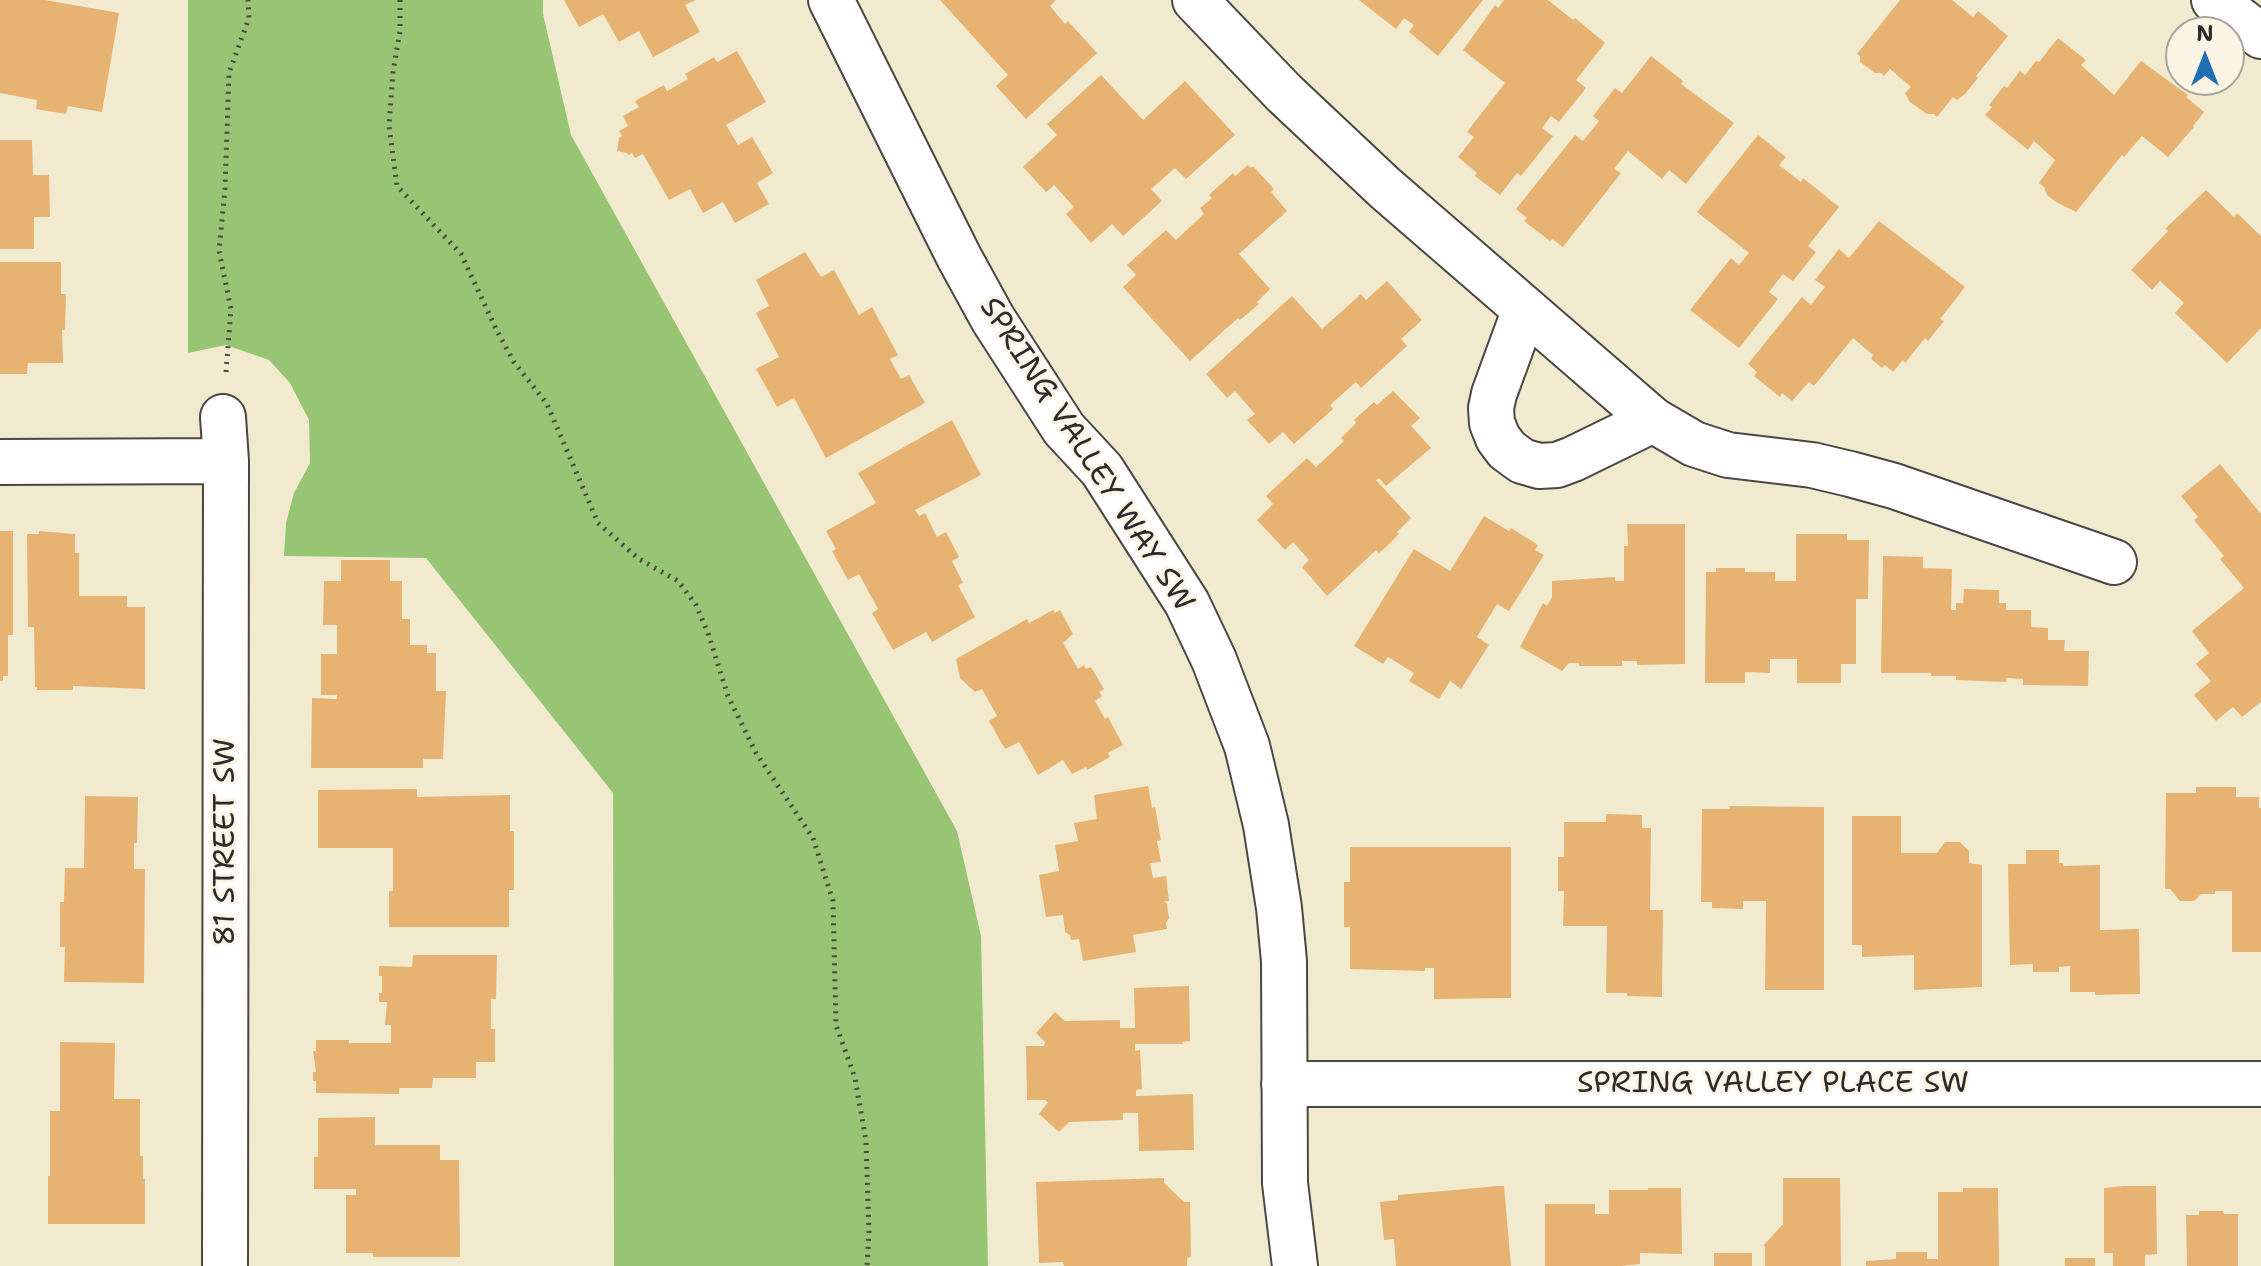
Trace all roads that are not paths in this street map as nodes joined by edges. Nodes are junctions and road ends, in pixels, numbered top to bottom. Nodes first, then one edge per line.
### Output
1 (831, 0) edge
2 (1195, 0) edge
3 (2214, 0) edge
4 (2261, 36) edge
5 (1525, 309) junction
6 (223, 417) road end
7 (1653, 420) junction
8 (226, 461) junction
9 (0, 462) edge
10 (2114, 562) dead end
11 (1284, 1084) junction
12 (2261, 1084) edge
13 (225, 1266) edge
14 (1295, 1266) edge

1 - 11 street, SPRING VALLEY WAY SW
2 - 5 street
3 - 4 street
5 - 7 street
5 - 7 street
6 - 8 street, 81 STREET SW
7 - 10 street
8 - 9 street
8 - 13 street, 81 STREET SW
11 - 12 street, SPRING VALLEY PLACE SW
11 - 14 street, SPRING VALLEY WAY SW

